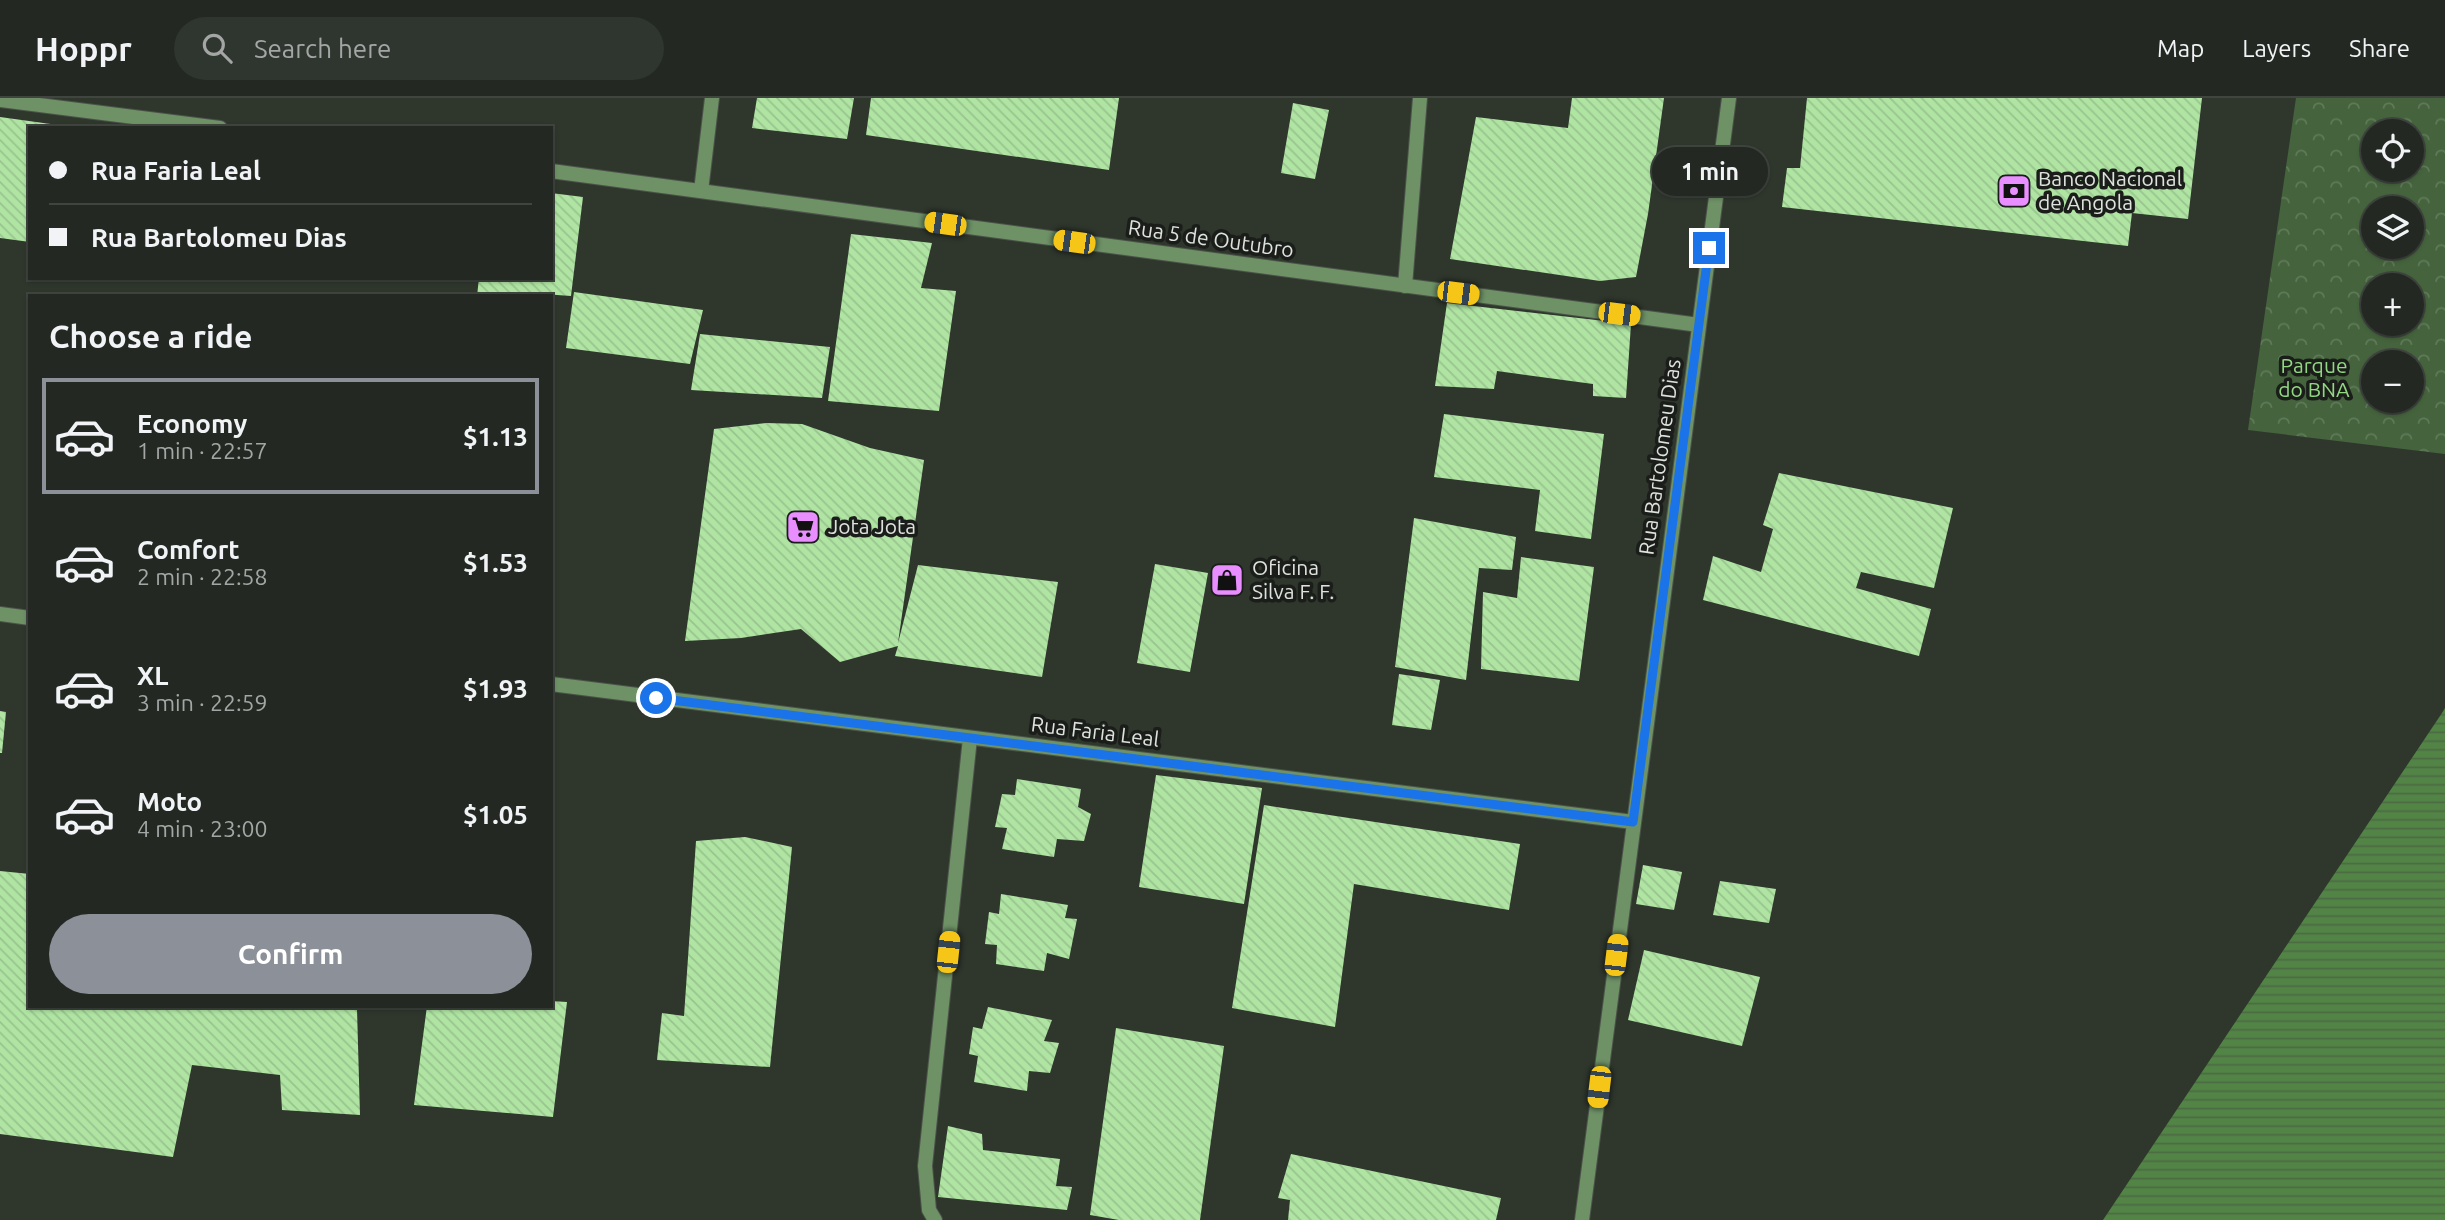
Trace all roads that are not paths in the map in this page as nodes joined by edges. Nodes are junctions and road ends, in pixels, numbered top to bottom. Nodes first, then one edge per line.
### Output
1 (117, 98) edge
2 (712, 98) edge
3 (1420, 98) edge
4 (1729, 98) edge
5 (0, 100) edge
6 (115, 114) junction
7 (205, 126) edge
8 (553, 172) edge
9 (701, 191) junction
10 (1405, 286) junction
11 (1699, 325) junction
12 (0, 614) edge
13 (28, 618) edge
14 (553, 684) edge
15 (970, 738) junction
16 (1633, 822) junction
17 (935, 1220) edge
18 (1581, 1220) edge

1 - 6 street
2 - 9 street
3 - 10 street
4 - 11 street, Rua Bartolomeu Dias
5 - 6 street
6 - 7 street
8 - 9 street, Rua 5 de Outubro
9 - 10 street, Rua 5 de Outubro
10 - 11 street, Rua 5 de Outubro
11 - 16 street, Rua Bartolomeu Dias
12 - 13 street
14 - 15 street, Rua Faria Leal
15 - 16 street, Rua Faria Leal
15 - 17 street
16 - 18 street, Rua Bartolomeu Dias

